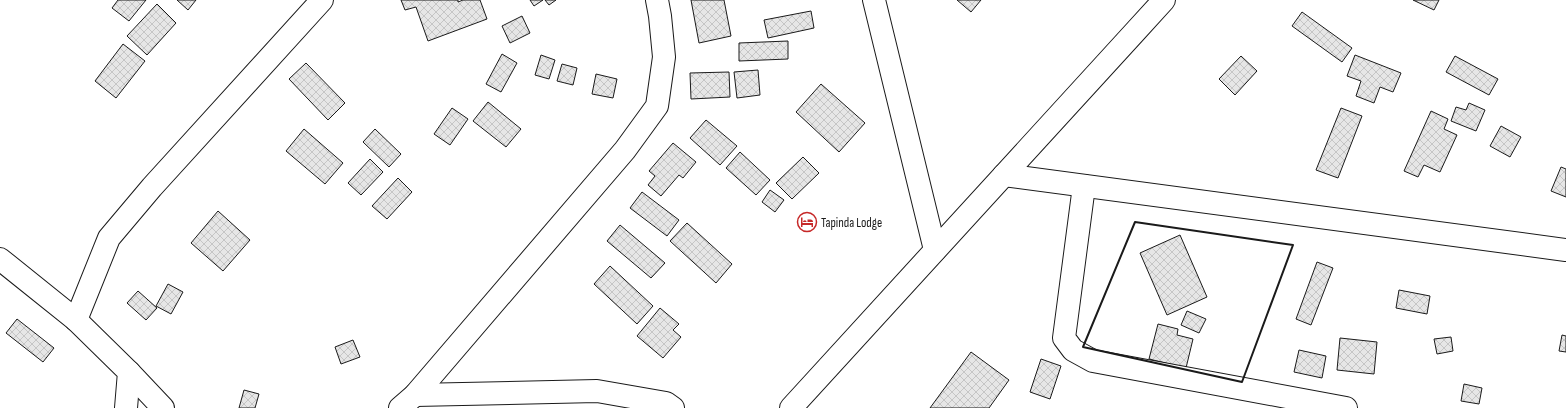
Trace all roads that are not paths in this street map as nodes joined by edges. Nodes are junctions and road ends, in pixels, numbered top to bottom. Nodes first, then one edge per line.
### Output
1 (322, 0) edge
2 (656, 0) edge
3 (874, 0) edge
4 (1164, 0) edge
5 (1004, 175) junction
6 (1084, 186) junction
7 (935, 250) junction
8 (1566, 250) edge
9 (0, 259) edge
10 (76, 320) junction
11 (129, 372) junction
12 (408, 402) edge
13 (797, 406) edge
14 (126, 408) edge
15 (163, 408) edge
16 (673, 408) edge
17 (1346, 408) edge

1 - 10 street
2 - 12 street
3 - 7 street
4 - 5 street
5 - 6 street
5 - 7 street
6 - 8 street
6 - 17 street
7 - 13 street
9 - 10 street
10 - 11 street
11 - 14 street
11 - 15 street
12 - 16 street

